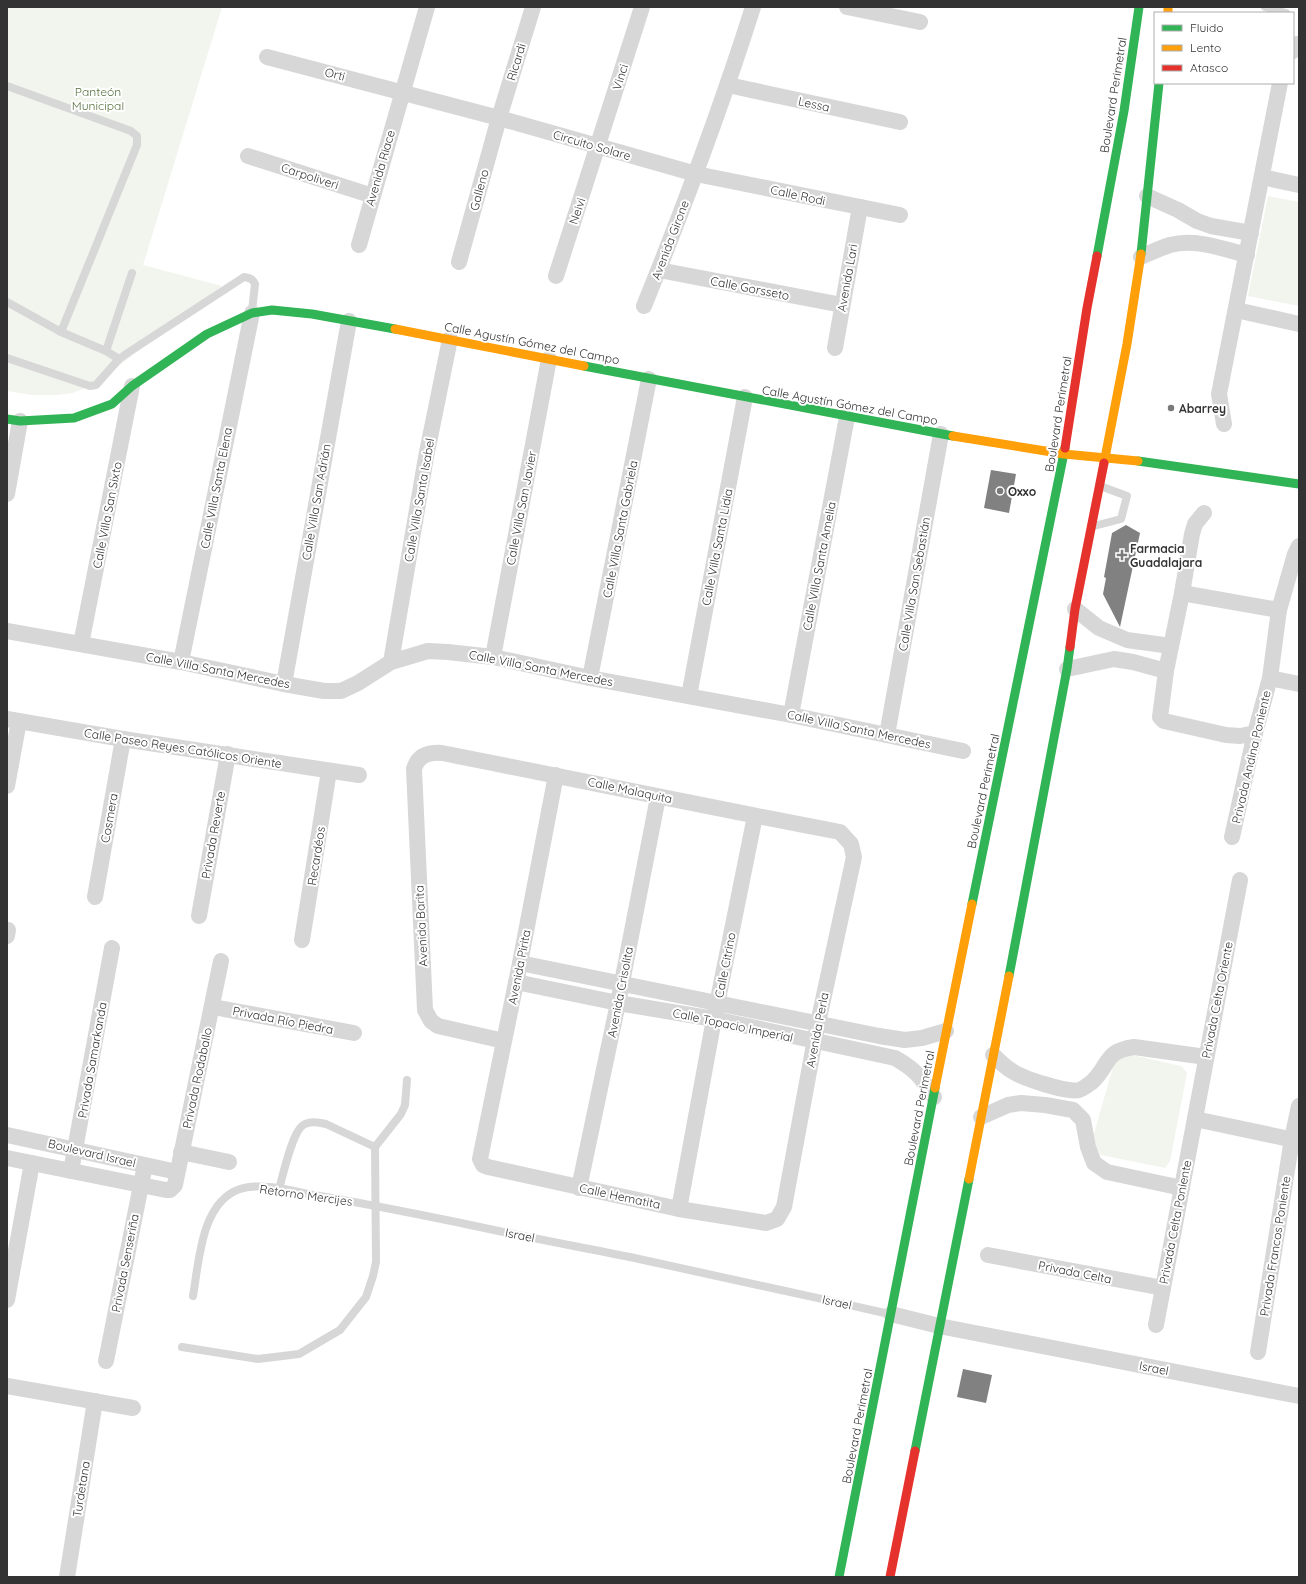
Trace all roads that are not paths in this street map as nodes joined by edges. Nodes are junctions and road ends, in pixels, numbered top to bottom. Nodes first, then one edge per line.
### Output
1 (427, 7) edge
2 (533, 7) edge
3 (642, 7) edge
4 (753, 7) edge
5 (847, 7) edge
6 (1138, 7) edge
7 (1265, 7) edge
8 (1282, 12) edge
9 (920, 22) dead end
10 (267, 57) dead end
11 (1159, 84) edge
12 (1280, 84) edge
13 (728, 85) junction
14 (7, 86) edge
15 (402, 92) junction
16 (499, 118) junction
17 (900, 122) dead end
18 (598, 147) junction
19 (248, 156) dead end
20 (1122, 173) dead end
21 (696, 174) junction
22 (1113, 175) junction
23 (1262, 178) junction
24 (1299, 185) edge
25 (372, 196) junction
26 (1147, 196) junction
27 (860, 207) junction
28 (900, 215) dead end
29 (1211, 226) junction
30 (1251, 233) junction
31 (359, 244) dead end
32 (1208, 246) junction
33 (1247, 255) junction
34 (1141, 257) junction
35 (459, 262) dead end
36 (659, 270) junction
37 (132, 273) dead end
38 (556, 276) dead end
39 (7, 302) edge
40 (842, 305) junction
41 (644, 306) dead end
42 (1236, 310) junction
43 (252, 313) junction
44 (349, 321) junction
45 (1299, 324) edge
46 (61, 332) junction
47 (450, 339) junction
48 (834, 348) dead end
49 (106, 351) junction
50 (7, 358) edge
51 (549, 359) junction
52 (120, 360) junction
53 (649, 379) junction
54 (132, 386) junction
55 (745, 397) junction
56 (847, 417) junction
57 (13, 420) edge
58 (1224, 424) dead end
59 (941, 434) junction
60 (1064, 454) junction
61 (1105, 458) junction
62 (1299, 484) edge
63 (1099, 486) junction
64 (7, 494) edge
65 (1204, 513) dead end
66 (1091, 526) junction
67 (1299, 546) edge
68 (1182, 593) junction
69 (1075, 609) junction
70 (1279, 610) junction
71 (7, 631) edge
72 (1127, 640) junction
73 (81, 644) junction
74 (1171, 646) junction
75 (493, 657) junction
76 (1124, 660) junction
77 (181, 662) junction
78 (391, 662) junction
79 (1067, 669) junction
80 (1166, 672) junction
81 (590, 678) junction
82 (1270, 678) junction
83 (284, 684) junction
84 (1299, 684) edge
85 (689, 696) junction
86 (791, 715) junction
87 (13, 720) edge
88 (1255, 733) junction
89 (887, 735) junction
90 (123, 739) junction
91 (963, 751) dead end
92 (228, 754) junction
93 (421, 756) joint
94 (329, 771) junction
95 (359, 775) dead end
96 (556, 775) junction
97 (7, 786) edge
98 (658, 797) junction
99 (755, 816) junction
100 (840, 832) joint
101 (1232, 837) dead end
102 (1240, 880) dead end
103 (95, 898) dead end
104 (199, 916) dead end
105 (302, 940) dead end
106 (112, 948) dead end
107 (221, 961) dead end
108 (520, 963) junction
109 (516, 982) junction
110 (621, 984) junction
111 (618, 1002) junction
112 (717, 1003) junction
113 (213, 1007) junction
114 (714, 1019) junction
115 (818, 1024) junction
116 (946, 1031) junction
117 (354, 1033) dead end
118 (865, 1033) junction
119 (898, 1039) junction
120 (504, 1041) junction
121 (815, 1042) junction
122 (861, 1051) junction
123 (993, 1056) junction
124 (1206, 1057) junction
125 (895, 1058) junction
126 (407, 1080) dead end
127 (1050, 1085) junction
128 (934, 1097) junction
129 (1045, 1105) junction
130 (1299, 1106) edge
131 (981, 1117) junction
132 (1195, 1119) junction
133 (7, 1135) edge
134 (1295, 1140) edge
135 (375, 1146) junction
136 (75, 1149) junction
137 (181, 1152) junction
138 (7, 1158) edge
139 (480, 1159) joint
140 (229, 1162) dead end
141 (32, 1163) junction
142 (145, 1165) junction
143 (71, 1171) junction
144 (177, 1172) junction
145 (140, 1185) junction
146 (579, 1188) junction
147 (1182, 1188) junction
148 (279, 1189) junction
149 (166, 1190) joint
150 (376, 1205) junction
151 (679, 1209) junction
152 (766, 1223) joint
153 (988, 1255) dead end
154 (1163, 1288) junction
155 (193, 1296) dead end
156 (7, 1300) edge
157 (892, 1314) junction
158 (1156, 1325) dead end
159 (939, 1326) junction
160 (182, 1347) dead end
161 (1258, 1352) dead end
162 (106, 1361) dead end
163 (7, 1386) edge
164 (1299, 1396) edge
165 (95, 1401) junction
166 (133, 1408) dead end
167 (67, 1577) edge
168 (839, 1577) edge
169 (890, 1577) edge

1 - 15 street
2 - 16 street, Ricardi
3 - 18 street, Vinci
4 - 13 street
5 - 9 street
6 - 22 street, Boulevard Perimetral
7 - 8 lane
10 - 15 street, Orti
11 - 26 street
12 - 23 street
13 - 17 street, Lessa
13 - 21 street
14 - 46 lane
15 - 16 street, Circuito Solare
15 - 25 street, Avenida Riace
16 - 18 street, Circuito Solare
16 - 35 street, Galleno
18 - 21 street, Circuito Solare
18 - 38 street, Neivi
19 - 25 street, Carpoliveri
20 - 22 street
21 - 27 street, Calle Rodi
21 - 36 street, Avenida Girone
22 - 60 street, Boulevard Perimetral
23 - 24 street
23 - 30 street
25 - 31 street, Avenida Riace
26 - 29 street
26 - 34 street
27 - 28 street, Calle Rodi
27 - 40 street, Avenida Lari
29 - 30 street
29 - 32 street
30 - 33 street
32 - 33 street
32 - 34 street
33 - 42 street
34 - 61 street
36 - 40 street, Calle Gorsseto
36 - 41 street, Avenida Girone
37 - 49 lane
39 - 46 lane
40 - 48 street, Avenida Lari
42 - 45 street
42 - 58 street
43 - 44 street, Calle Agustín Gómez del Campo
43 - 52 lane
43 - 54 street, Calle Agustín Gómez del Campo
43 - 77 street, Calle Villa Santa Elena
44 - 47 street, Calle Agustín Gómez del Campo
44 - 83 street, Calle Villa San Adrián
46 - 49 lane
47 - 51 street, Calle Agustín Gómez del Campo
47 - 78 street, Calle Villa Santa Isabel
49 - 52 lane
50 - 52 lane
51 - 53 street, Calle Agustín Gómez del Campo
51 - 75 street, Calle Villa San Javier
53 - 55 street, Calle Agustín Gómez del Campo
53 - 81 street, Calle Villa Santa Gabriela
54 - 57 street, Calle Agustín Gómez del Campo
54 - 73 street, Calle Villa San Sixto
55 - 56 street, Calle Agustín Gómez del Campo
55 - 85 street, Calle Villa Santa Lidia
56 - 59 street, Calle Agustín Gómez del Campo
56 - 86 street, Calle Villa Santa Amelia
57 - 64 street
59 - 60 street, Calle Agustín Gómez del Campo
59 - 89 street, Calle Villa San Sebastián
60 - 61 street, Calle Agustín Gómez del Campo
60 - 116 street, Boulevard Perimetral
61 - 62 street, Calle Agustín Gómez del Campo
61 - 63 street
63 - 66 street
63 - 66 lane
65 - 68 street
66 - 69 street
67 - 70 street, Privada Andina Poniente
68 - 70 street
68 - 74 street
69 - 72 street
69 - 79 street
70 - 82 street, Privada Andina Poniente
71 - 73 street, Calle Villa Santa Mercedes
72 - 74 street
72 - 76 street
73 - 77 street, Calle Villa Santa Mercedes
74 - 80 street
75 - 78 street, Calle Villa Santa Mercedes
75 - 81 street, Calle Villa Santa Mercedes
76 - 79 street
76 - 80 street
77 - 83 street, Calle Villa Santa Mercedes
78 - 83 street, Calle Villa Santa Mercedes
79 - 123 street
80 - 88 street
81 - 85 street, Calle Villa Santa Mercedes
82 - 84 street
82 - 88 street, Privada Andina Poniente
85 - 86 street, Calle Villa Santa Mercedes
86 - 89 street, Calle Villa Santa Mercedes
87 - 90 street, Calle Paseo Reyes Católicos Oriente
87 - 97 street
88 - 101 street, Privada Andina Poniente
89 - 91 street, Calle Villa Santa Mercedes
90 - 92 street, Calle Paseo Reyes Católicos Oriente
90 - 103 street, Cosmera
92 - 94 street, Calle Paseo Reyes Católicos Oriente
92 - 104 street, Privada Reverte
93 - 96 street, Calle Malaquita
93 - 120 street, Avenida Barita
94 - 95 street, Calle Paseo Reyes Católicos Oriente
94 - 105 street, Recardéos
96 - 98 street, Calle Malaquita
96 - 108 street, Avenida Pirita
98 - 99 street, Calle Malaquita
98 - 110 street, Avenida Crisolita
99 - 100 street, Calle Malaquita
99 - 112 street, Calle Citrino
100 - 115 street, Avenida Perla
102 - 124 street, Privada Celta Oriente
106 - 136 street, Privada Samarkanda
107 - 113 street, Privada Rodaballo
108 - 109 street, Avenida Pirita
108 - 110 street, Calle Topacio Imperial
109 - 111 street, Calle Topacio Imperial
109 - 120 street, Avenida Pirita
110 - 111 street, Avenida Crisolita
110 - 112 street, Calle Topacio Imperial
111 - 114 street, Calle Topacio Imperial
111 - 146 street, Avenida Crisolita
112 - 114 street, Calle Citrino
112 - 115 street, Calle Topacio Imperial
113 - 117 street, Privada Río Piedra
113 - 137 street, Privada Rodaballo
114 - 121 street, Calle Topacio Imperial
114 - 151 street, Calle Citrino
115 - 118 street, Calle Topacio Imperial
115 - 121 street, Avenida Perla
116 - 119 street, Calle Topacio Imperial
116 - 128 street, Boulevard Perimetral
118 - 119 street, Calle Topacio Imperial
118 - 122 street
119 - 125 street
120 - 139 street, Avenida Pirita
121 - 122 street, Calle Topacio Imperial
121 - 152 street, Avenida Perla
122 - 125 street, Calle Topacio Imperial
123 - 127 street
123 - 131 street
124 - 127 street
124 - 132 street, Privada Celta Oriente
125 - 128 street, Calle Topacio Imperial
126 - 135 lane
127 - 129 street
128 - 157 street, Boulevard Perimetral
129 - 131 street
129 - 147 street
130 - 134 street, Privada Francos Poniente
131 - 159 street
132 - 134 street
132 - 147 street, Privada Celta Poniente
133 - 136 street, Boulevard Israel
134 - 161 street, Privada Francos Poniente
135 - 148 lane
135 - 150 lane
136 - 142 street, Boulevard Israel
136 - 143 street, Privada Samarkanda
137 - 140 street
137 - 144 street, Privada Rodaballo
138 - 141 street, Boulevard Israel
139 - 146 street, Calle Hematita
141 - 143 street, Boulevard Israel
141 - 156 street
142 - 144 street, Boulevard Israel
142 - 145 street, Privada Senseriña
143 - 145 street, Boulevard Israel
144 - 149 street, Privada Rodaballo
145 - 149 street, Boulevard Israel
145 - 162 street, Privada Senseriña
146 - 151 street, Calle Hematita
147 - 154 street, Privada Celta Poniente
148 - 150 lane, Retorno Mercijes
148 - 155 lane, Retorno Mercijes
150 - 157 lane, Israel
150 - 160 lane
151 - 152 street, Calle Hematita
153 - 154 street, Privada Celta
154 - 158 street, Privada Celta Poniente
157 - 159 street, Israel
157 - 168 street, Boulevard Perimetral
159 - 164 street, Israel
159 - 169 street
163 - 165 street
165 - 166 street
165 - 167 street, Turdetana

